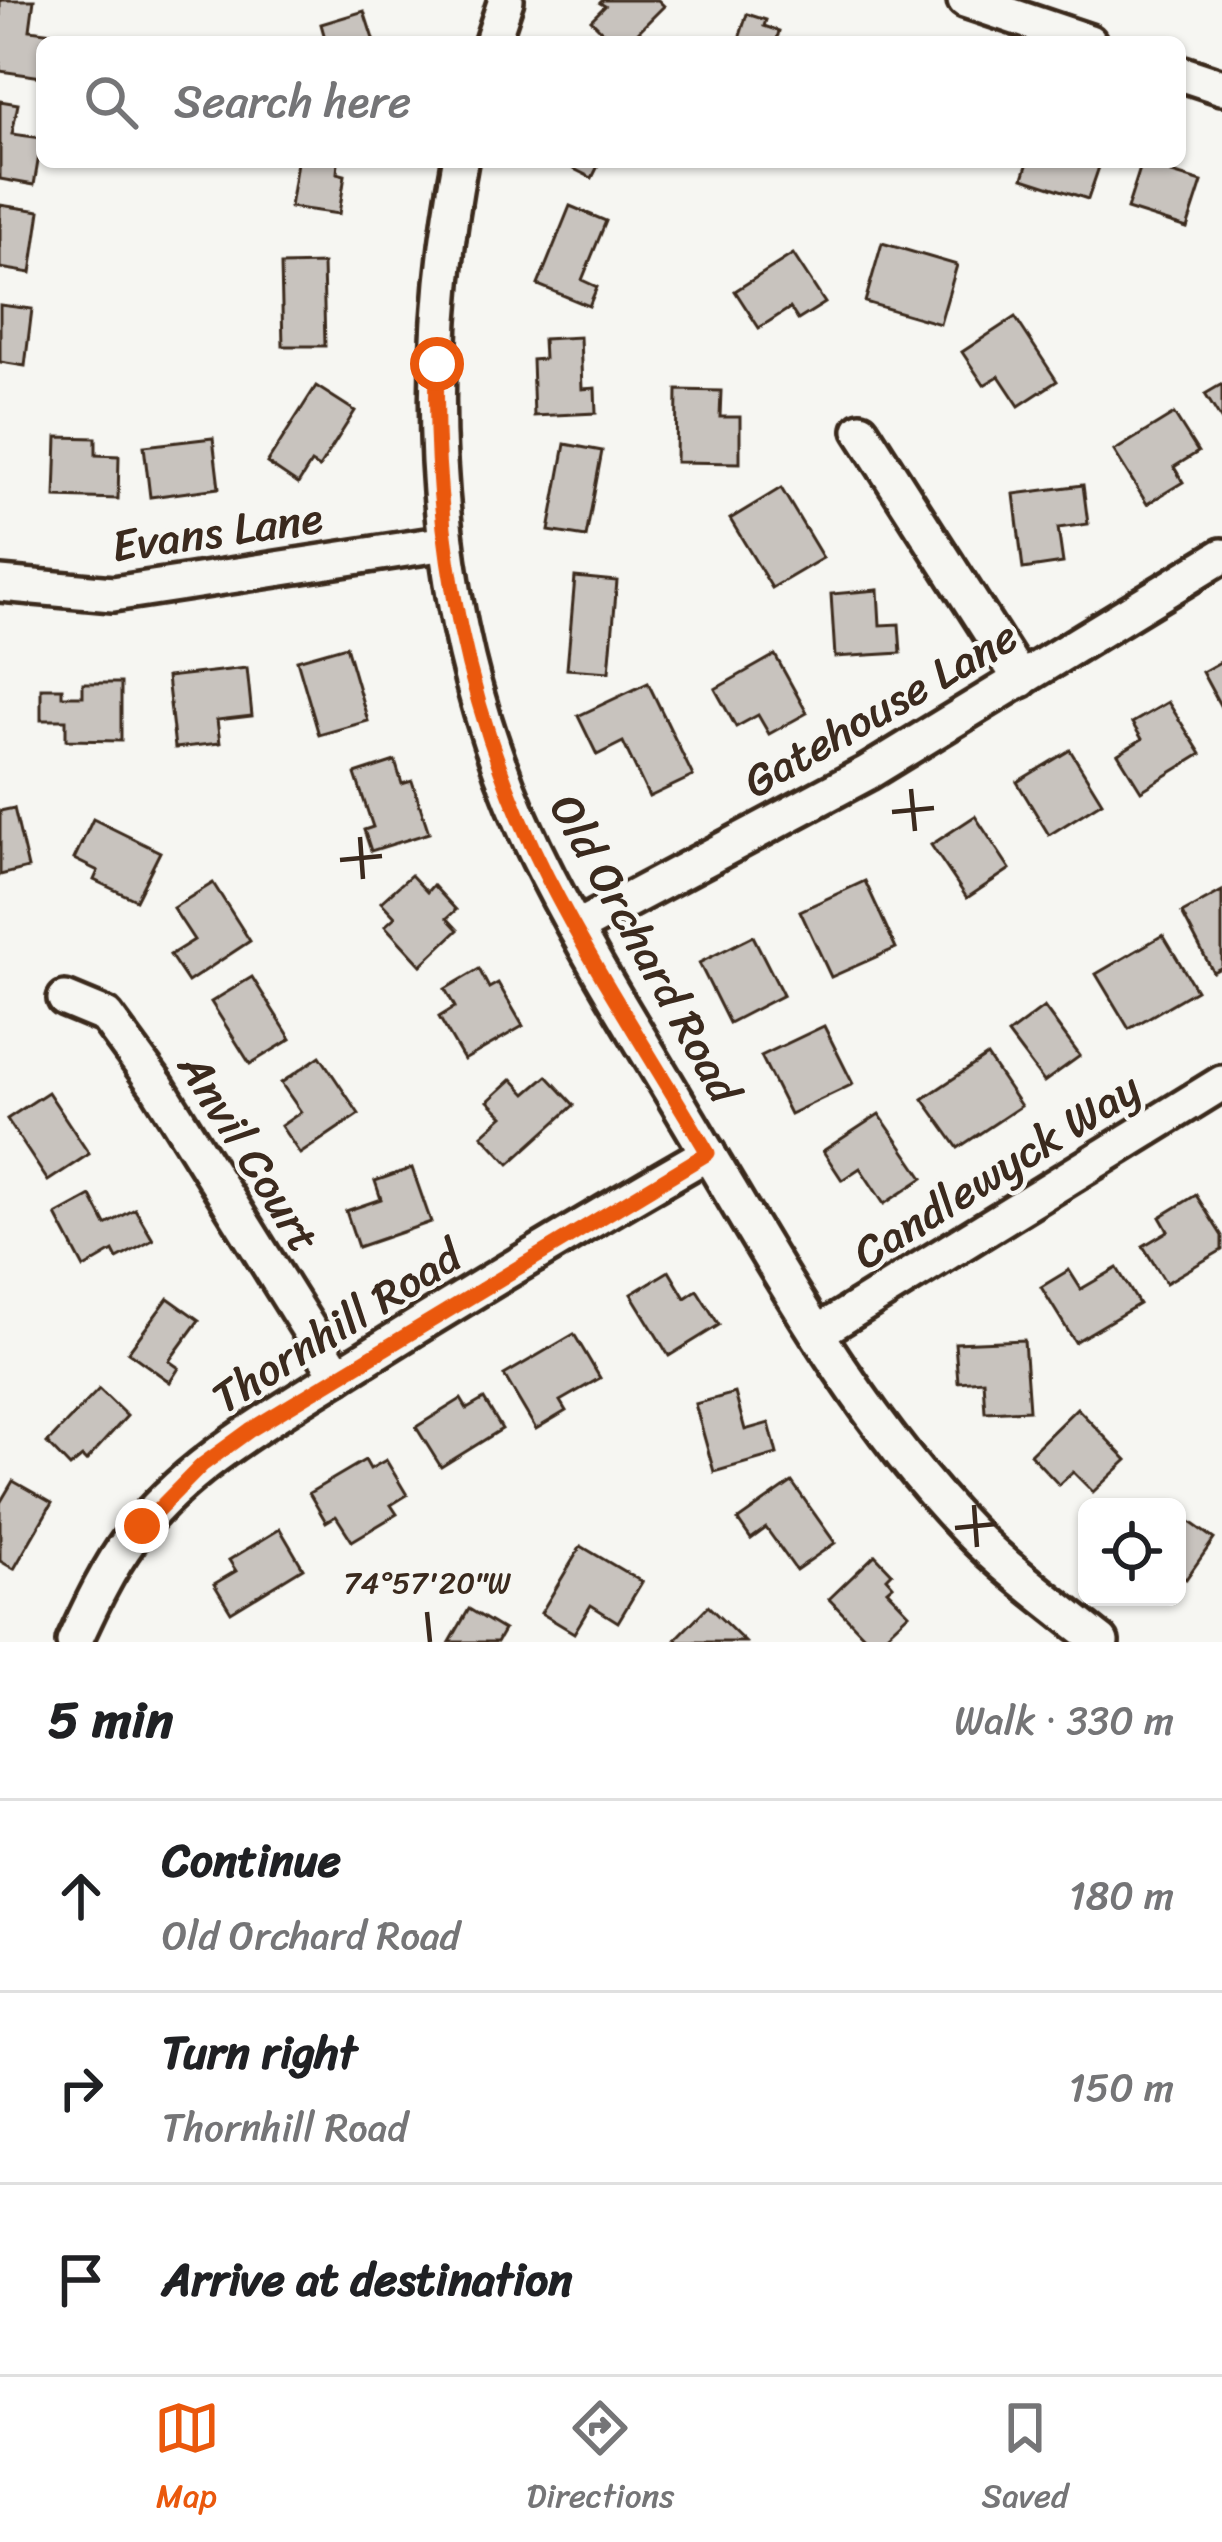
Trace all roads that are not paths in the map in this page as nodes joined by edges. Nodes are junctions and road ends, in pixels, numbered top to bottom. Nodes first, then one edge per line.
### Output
1 (506, 0) edge
2 (965, 0) edge
3 (494, 36) edge
4 (1072, 36) edge
5 (1186, 75) edge
6 (1222, 87) edge
7 (459, 168) edge
8 (861, 430) dead end
9 (446, 543) junction
10 (1222, 556) edge
11 (0, 584) edge
12 (1022, 680) junction
13 (576, 928) junction
14 (65, 999) dead end
15 (1222, 1083) edge
16 (708, 1153) junction
17 (817, 1333) junction
18 (338, 1376) junction
19 (74, 1642) edge
20 (1101, 1642) edge

1 - 3 street
2 - 4 street
5 - 6 street
7 - 9 street, Old Orchard Road
8 - 12 street
9 - 11 street, Evans Lane
9 - 13 street, Old Orchard Road
10 - 12 street, Gatehouse Lane
12 - 13 street, Gatehouse Lane
13 - 16 street, Old Orchard Road
14 - 18 street, Anvil Court
15 - 17 street, Candlewyck Way
16 - 17 street, Old Orchard Road
16 - 18 street, Thornhill Road
17 - 20 street, Old Orchard Road
18 - 19 street, Thornhill Road

